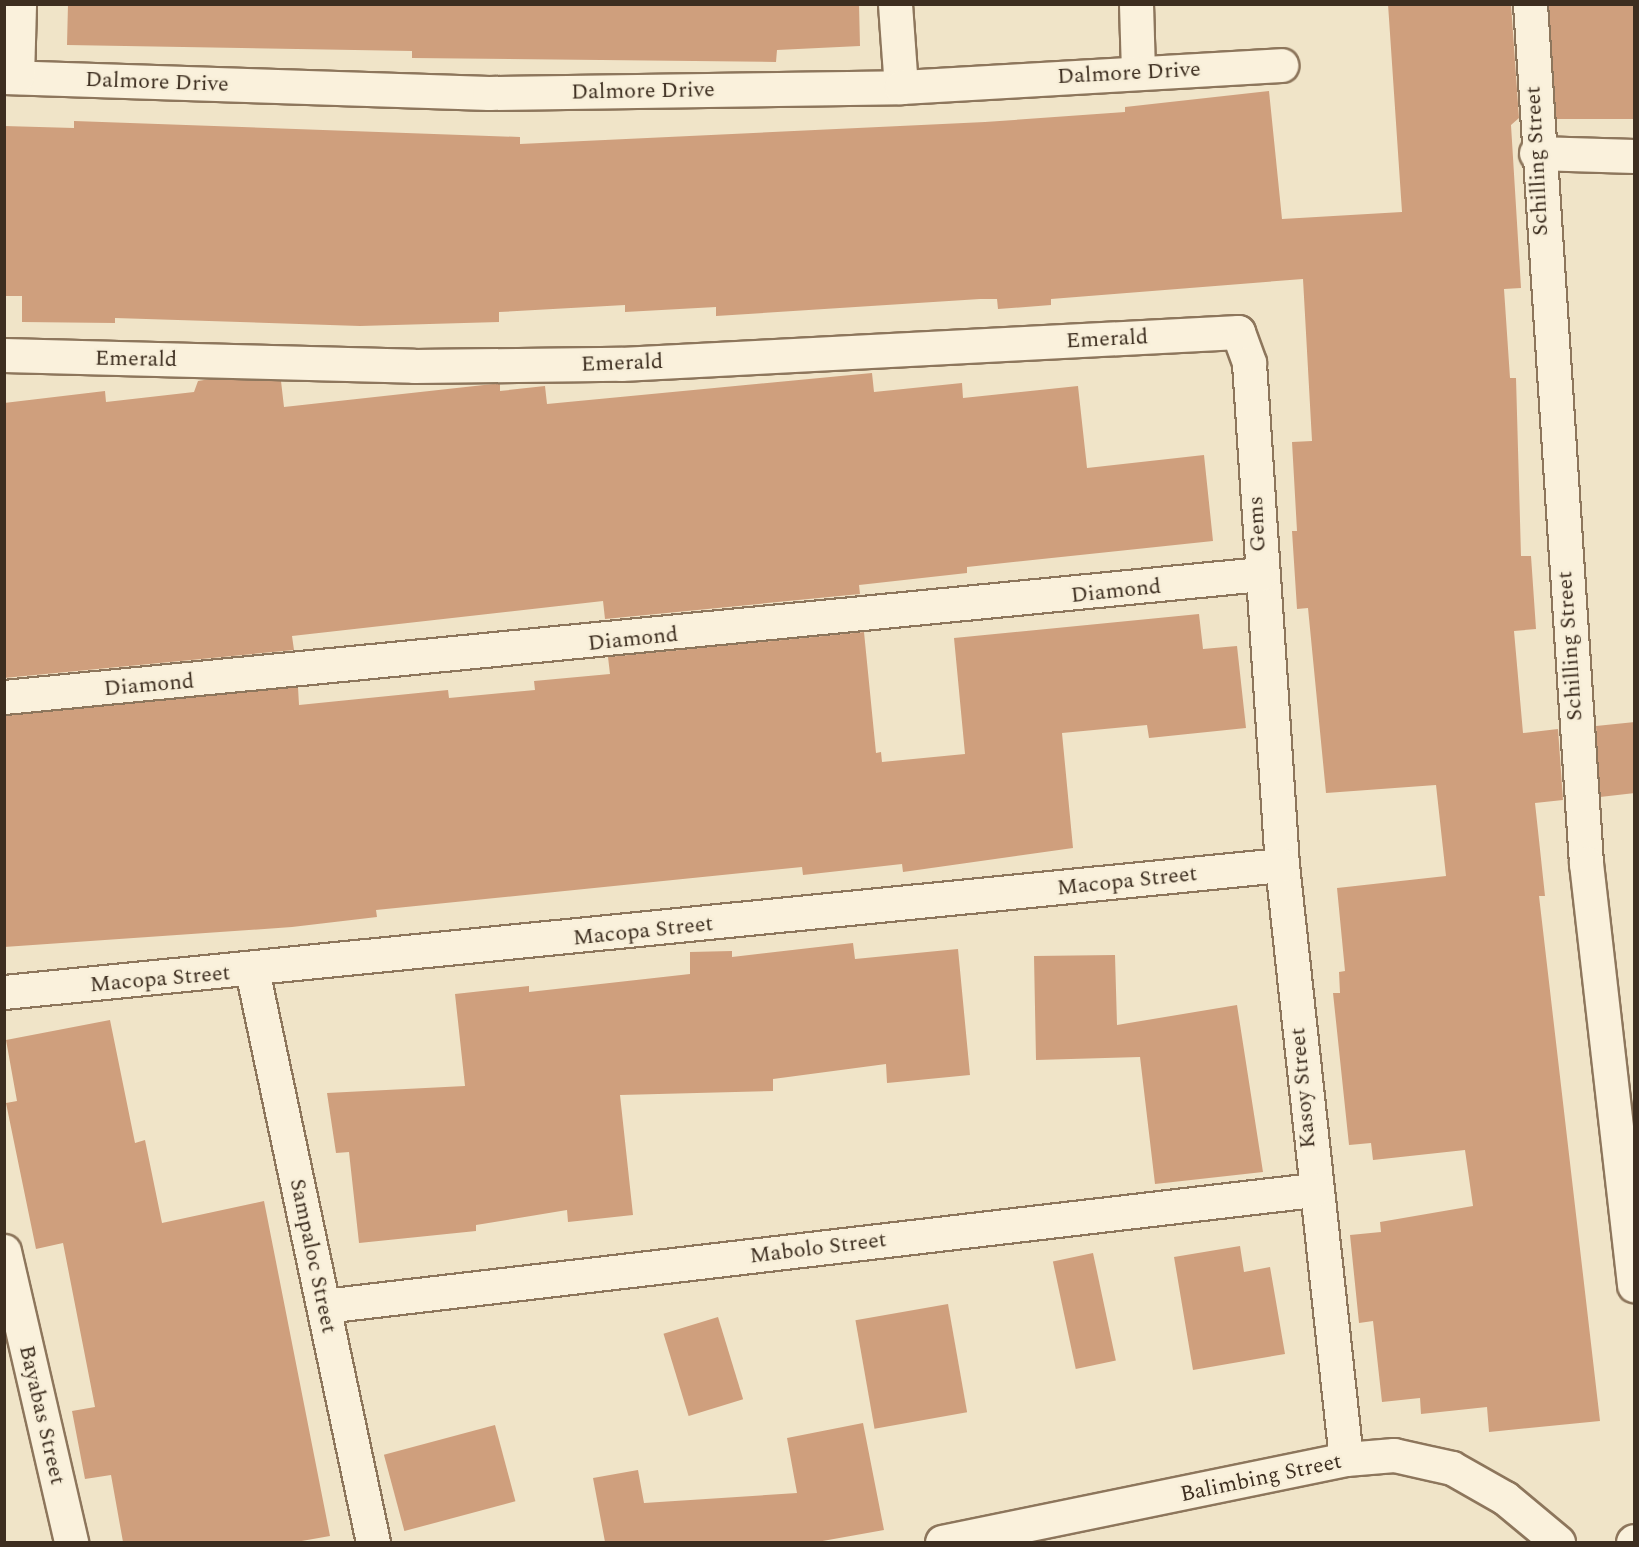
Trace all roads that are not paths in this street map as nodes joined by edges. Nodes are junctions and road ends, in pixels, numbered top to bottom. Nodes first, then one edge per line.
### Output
1 (19, 4) edge
2 (895, 4) edge
3 (1136, 4) edge
4 (1530, 4) edge
5 (1281, 65) dead end
6 (1138, 72) junction
7 (11, 77) edge
8 (901, 87) junction
9 (1536, 153) junction
10 (1635, 156) edge
11 (1238, 332) joint
12 (4, 355) edge
13 (1260, 574) junction
14 (4, 698) edge
15 (1271, 717) joint
16 (1282, 865) junction
17 (252, 970) junction
18 (4, 992) edge
19 (1313, 1190) junction
20 (4, 1251) edge
21 (1635, 1285) edge
22 (324, 1306) junction
23 (1346, 1459) junction
24 (71, 1542) edge
25 (373, 1542) edge
26 (942, 1542) edge
27 (1558, 1542) edge

1 - 7 street
2 - 8 street
3 - 6 street
4 - 9 street, Schilling Street
5 - 6 street, Dalmore Drive
6 - 8 street, Dalmore Drive
7 - 8 street, Dalmore Drive
9 - 10 street
9 - 21 street, Schilling Street
11 - 12 street, Emerald
11 - 13 street, Gems
13 - 14 street, Diamond
13 - 15 street, Gems
15 - 16 street, Kasoy Street
16 - 17 street, Macopa Street
16 - 19 street, Kasoy Street
17 - 18 street, Macopa Street
17 - 22 street, Sampaloc Street
19 - 22 street, Mabolo Street
19 - 23 street, Kasoy Street
20 - 24 street, Bayabas Street
22 - 25 street, Sampaloc Street
23 - 26 street, Balimbing Street
23 - 27 street, Balimbing Street

